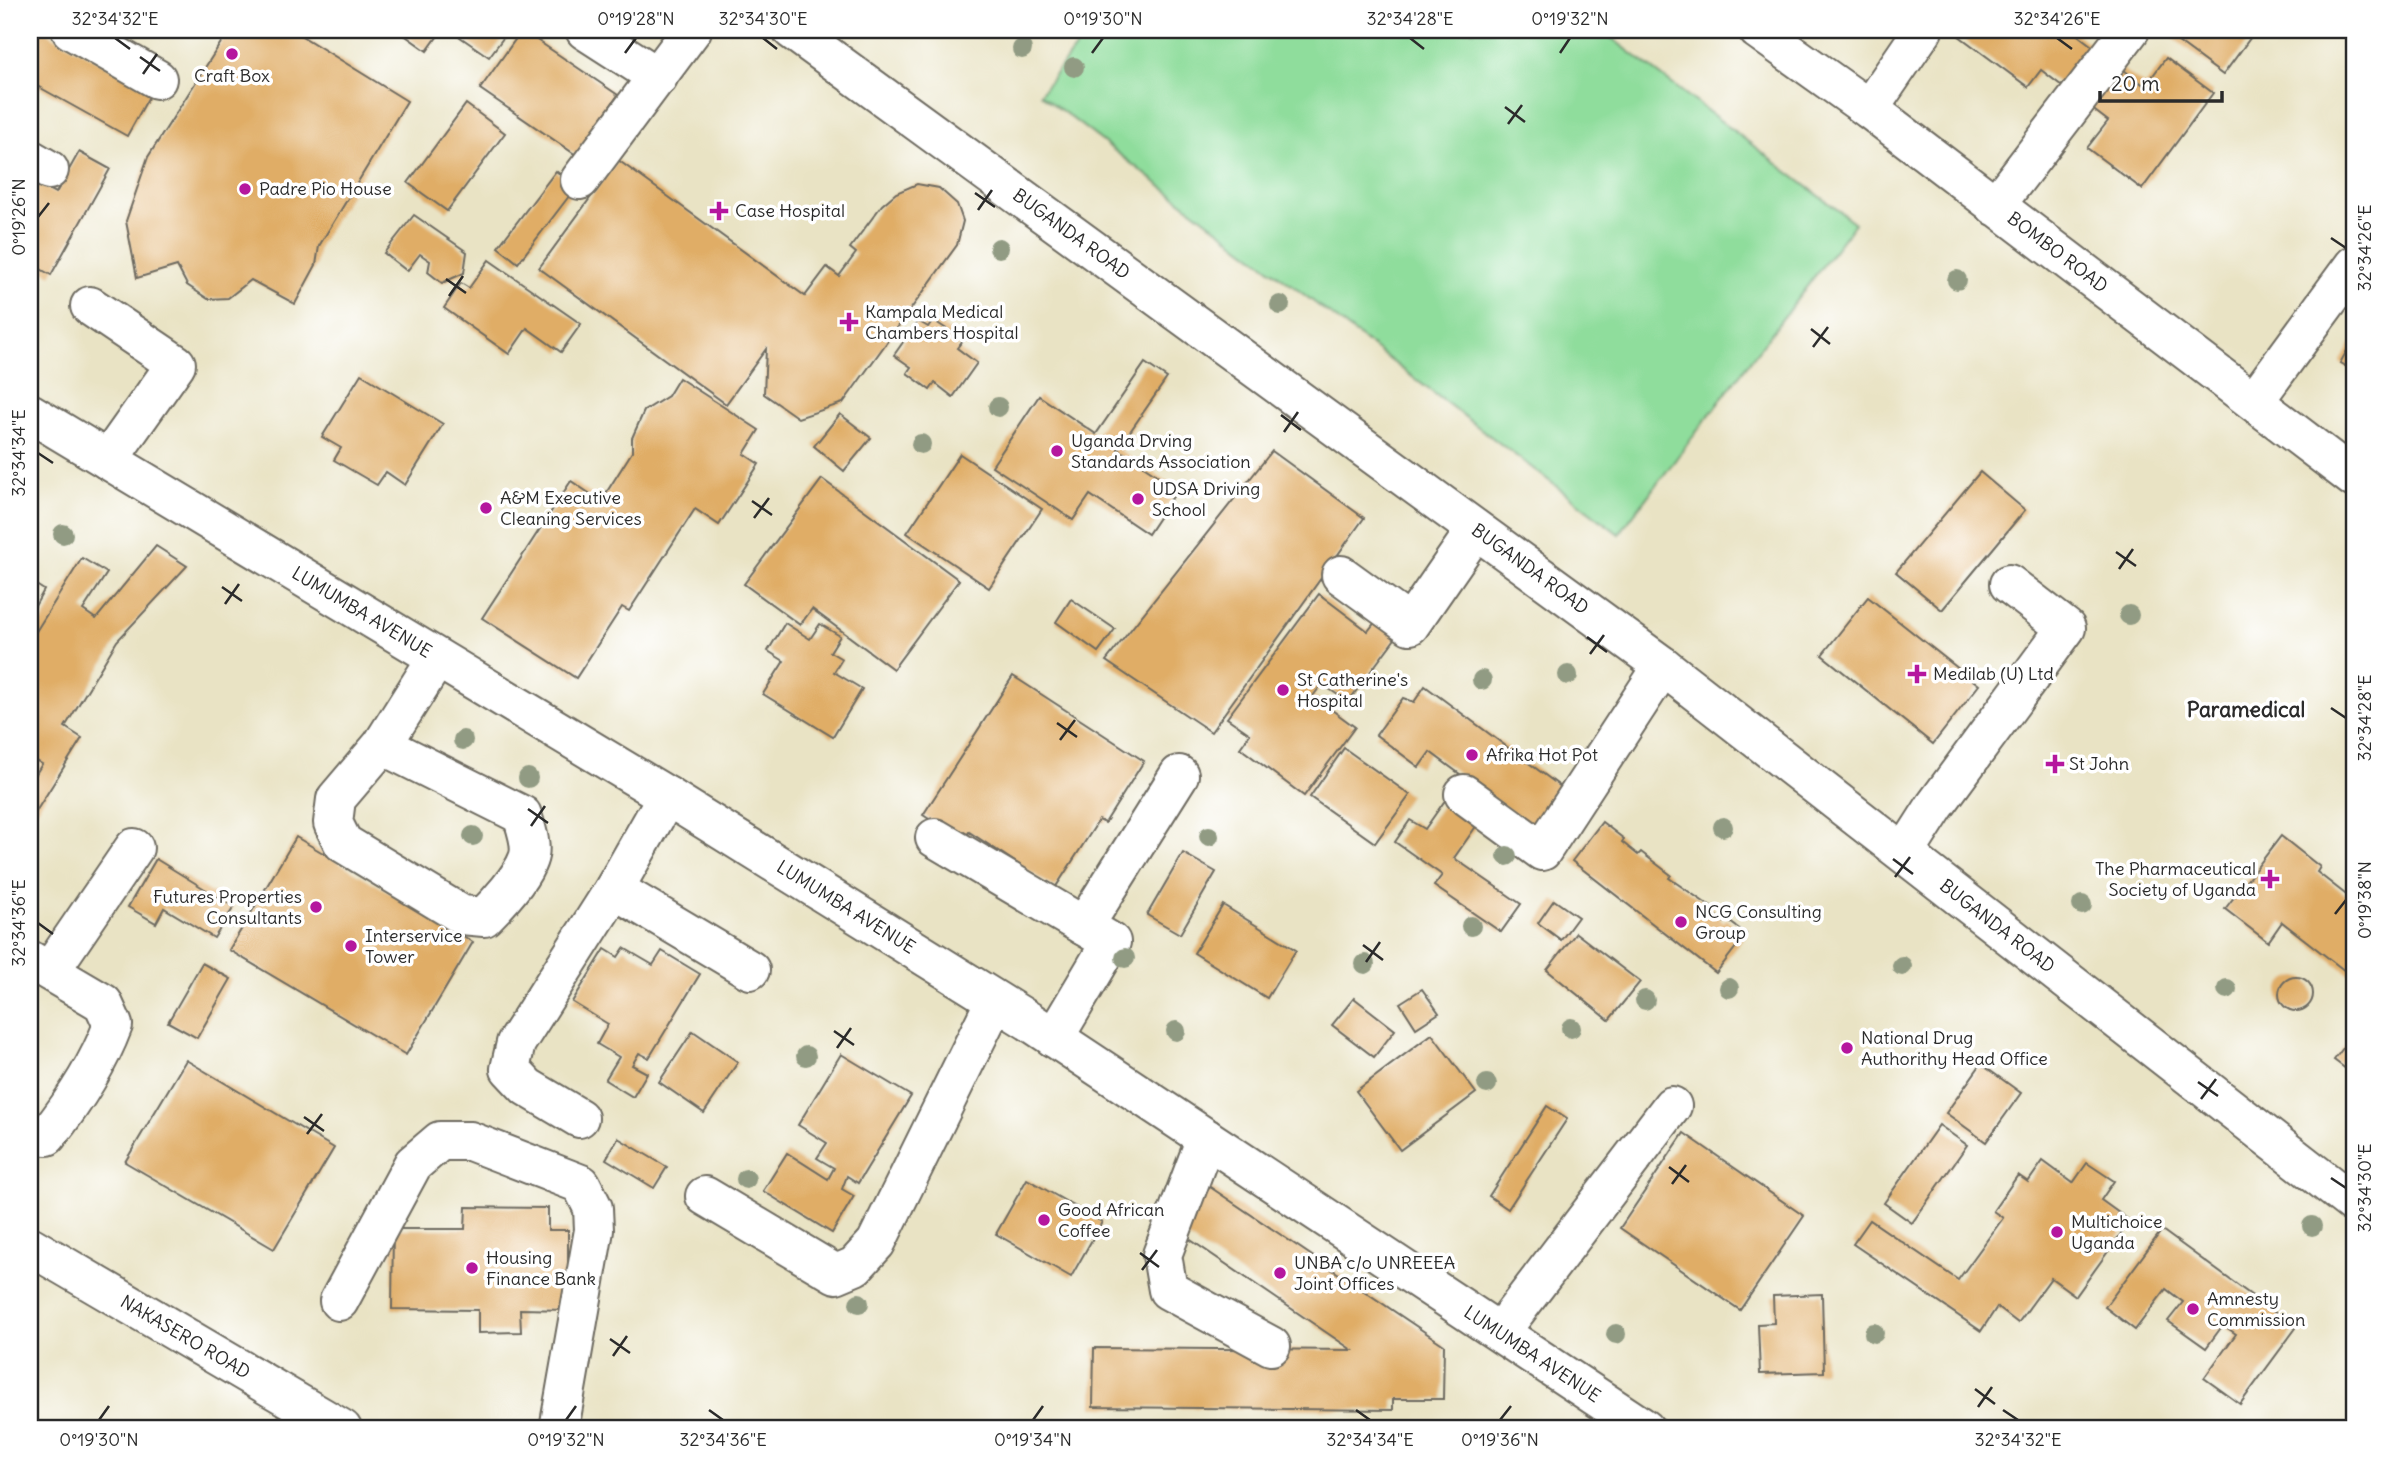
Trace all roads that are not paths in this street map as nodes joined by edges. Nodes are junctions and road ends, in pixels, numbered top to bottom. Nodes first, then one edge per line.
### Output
1 (71, 30) edge
2 (585, 30) edge
3 (692, 30) edge
4 (792, 30) edge
5 (1758, 30) edge
6 (1923, 30) edge
7 (2130, 30) edge
8 (658, 77) junction
9 (157, 79) dead end
10 (1869, 109) junction
11 (580, 180) dead end
12 (1995, 205) junction
13 (2354, 265) edge
14 (90, 306) dead end
15 (2255, 400) junction
16 (30, 413) edge
17 (108, 460) junction
18 (2354, 478) edge
19 (1475, 531) junction
20 (1341, 575) dead end
21 (2009, 584) dead end
22 (437, 658) junction
23 (1663, 666) junction
24 (382, 745) junction
25 (1179, 775) dead end
26 (1464, 794) dead end
27 (667, 796) junction
28 (935, 838) dead end
29 (134, 848) dead end
30 (1905, 853) junction
31 (614, 889) junction
32 (1084, 926) junction
33 (40, 965) edge
34 (750, 970) dead end
35 (995, 1000) junction
36 (1054, 1038) junction
37 (1672, 1106) dead end
38 (579, 1118) dead end
39 (30, 1135) edge
40 (1206, 1139) junction
41 (705, 1196) dead end
42 (2354, 1204) edge
43 (30, 1246) edge
44 (339, 1301) dead end
45 (1500, 1332) junction
46 (1271, 1346) dead end
47 (342, 1429) edge
48 (559, 1429) edge
49 (1645, 1429) edge

1 - 9 main road
2 - 8 main road
3 - 8 main road
4 - 19 main road, BUGANDA ROAD
5 - 10 main road, BOMBO ROAD
6 - 10 main road
7 - 12 main road
8 - 11 main road
10 - 12 main road, BOMBO ROAD
12 - 15 main road, BOMBO ROAD
13 - 15 main road
14 - 17 main road
15 - 18 main road, BOMBO ROAD
16 - 17 main road, LUMUMBA AVENUE
17 - 22 main road, LUMUMBA AVENUE
19 - 20 main road
19 - 23 main road, BUGANDA ROAD
21 - 30 main road
22 - 24 main road
22 - 27 main road, LUMUMBA AVENUE
23 - 26 main road
23 - 30 main road, BUGANDA ROAD
24 - 24 main road
25 - 32 main road
27 - 31 main road
27 - 35 main road, LUMUMBA AVENUE
28 - 32 main road
29 - 33 main road
30 - 42 main road, BUGANDA ROAD
31 - 34 main road
31 - 38 main road
32 - 36 main road
33 - 39 main road
35 - 36 main road, LUMUMBA AVENUE
35 - 41 main road
36 - 40 main road, LUMUMBA AVENUE
37 - 45 main road
40 - 45 main road, LUMUMBA AVENUE
40 - 46 main road
43 - 47 main road, NAKASERO ROAD
44 - 48 main road
45 - 49 main road, LUMUMBA AVENUE

